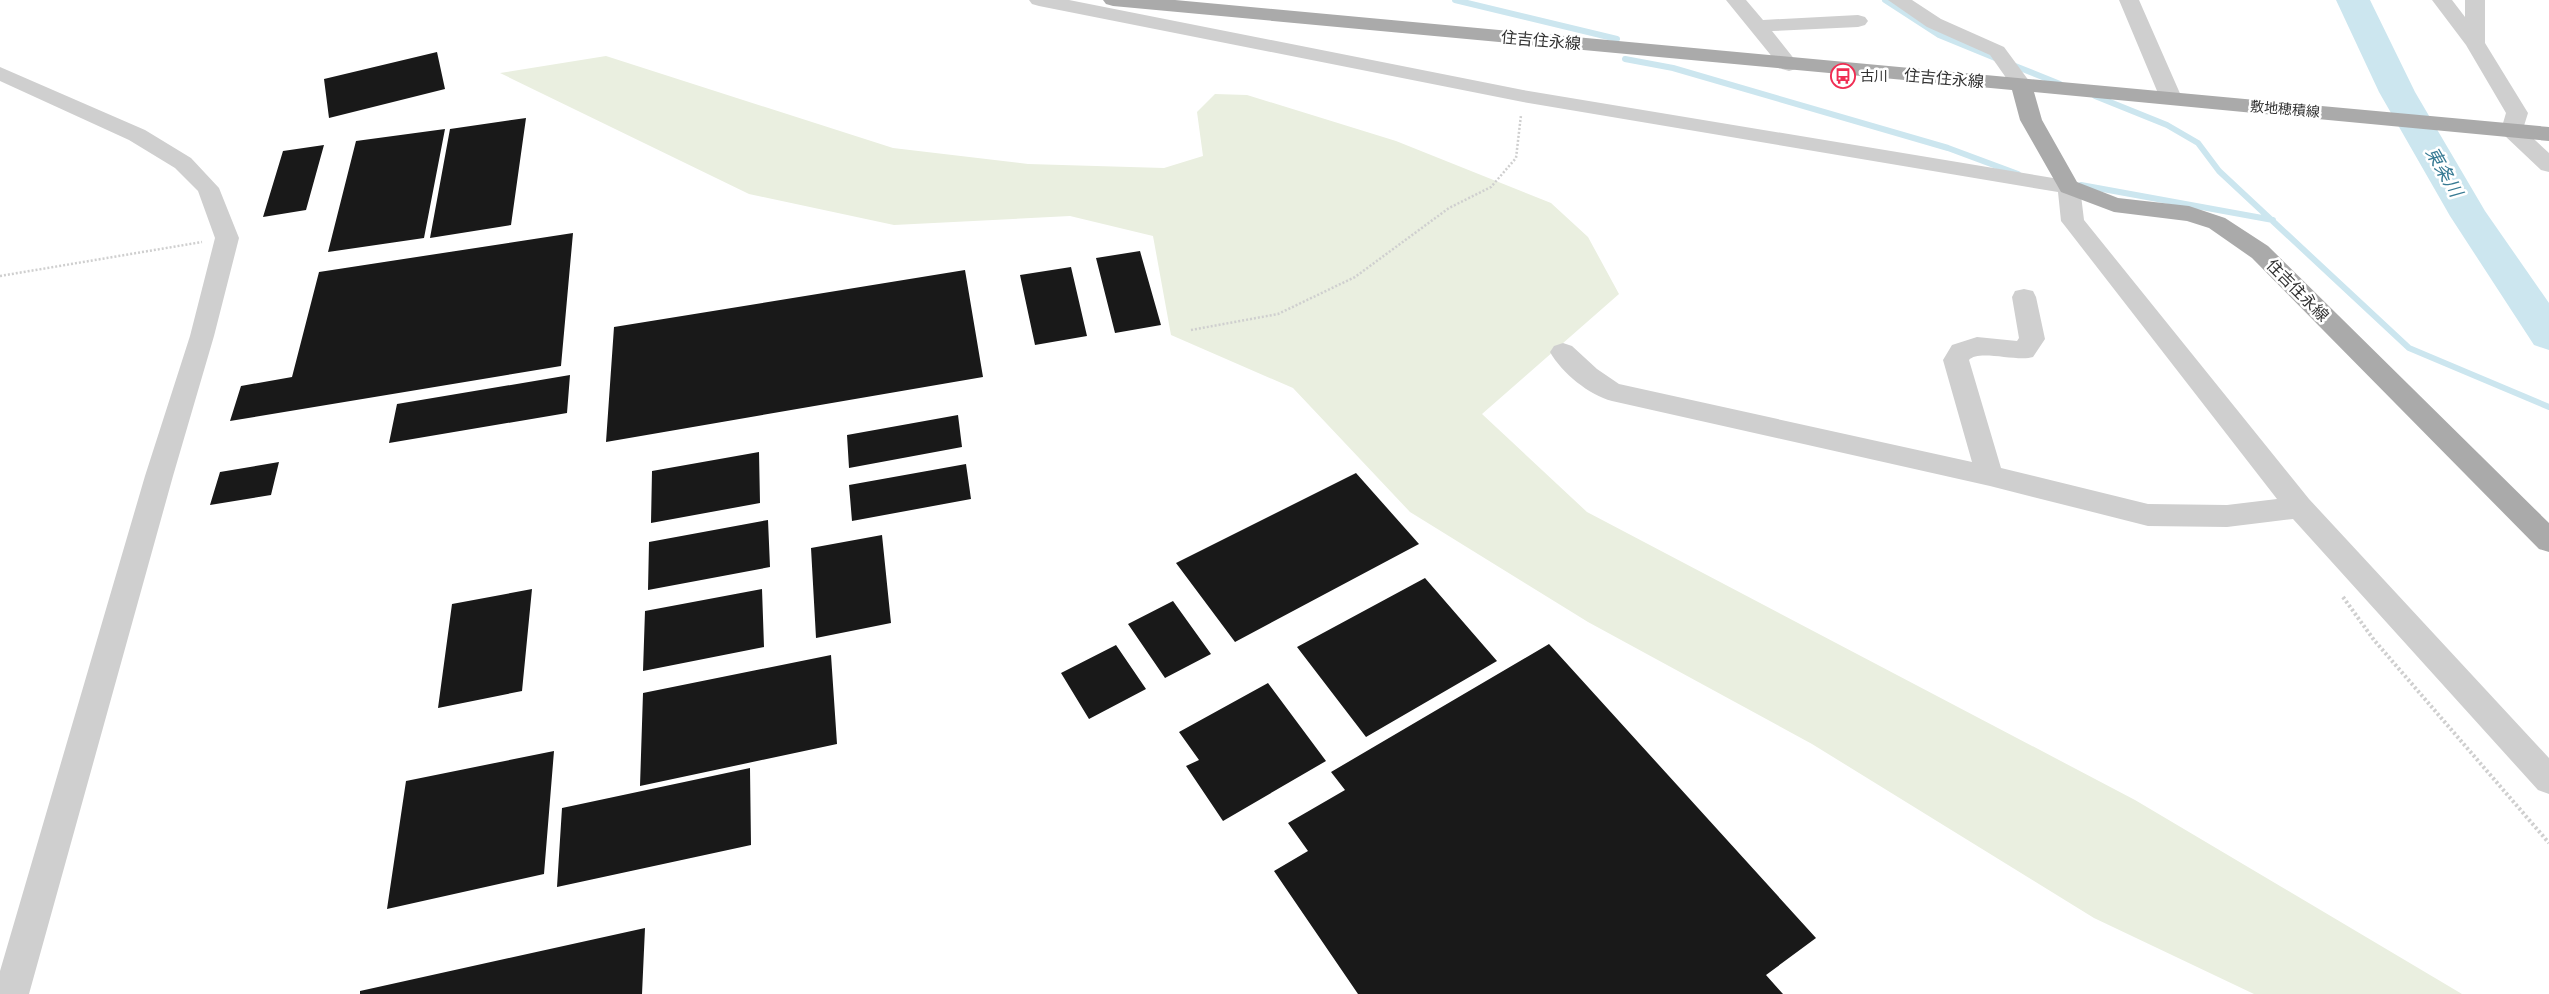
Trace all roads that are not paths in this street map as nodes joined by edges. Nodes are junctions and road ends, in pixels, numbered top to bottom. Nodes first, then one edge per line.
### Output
1 (1039, 0) edge
2 (1113, 0) edge
3 (1736, 0) edge
4 (1898, 0) edge
5 (2129, 0) edge
6 (2442, 0) edge
7 (2475, 0) edge
8 (1858, 21) dead end
9 (1757, 26) junction
10 (2475, 43) junction
11 (1789, 65) junction
12 (0, 73) edge
13 (2021, 85) junction
14 (2171, 98) junction
15 (2512, 130) junction
16 (2549, 134) edge
17 (2549, 165) edge
18 (2069, 187) junction
19 (2024, 297) dead end
20 (1563, 352) dead end
21 (1990, 476) junction
22 (2299, 507) junction
23 (2549, 541) edge
24 (2549, 780) edge
25 (11, 994) edge

1 - 18 street
2 - 11 main road, 住吉住永線
3 - 9 street
4 - 13 street
5 - 14 street
6 - 10 street
7 - 10 street
8 - 9 street
9 - 11 street
10 - 15 street
11 - 13 main road, 住吉住永線
12 - 25 street
13 - 14 main road, 敷地穂積線
13 - 18 main road
14 - 15 main road, 敷地穂積線
15 - 16 main road, 敷地穂積線
15 - 17 street
18 - 22 street
18 - 23 main road, 住吉住永線
19 - 21 street
20 - 21 street
21 - 22 street
22 - 24 street

